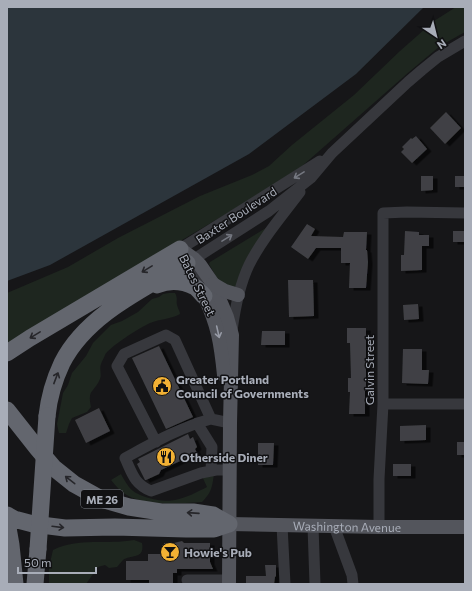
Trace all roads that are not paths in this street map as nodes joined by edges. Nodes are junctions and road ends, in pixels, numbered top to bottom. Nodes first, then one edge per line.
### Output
1 (465, 41) edge
2 (332, 153) junction
3 (311, 178) junction
4 (465, 213) edge
5 (187, 257) junction
6 (208, 290) junction
7 (133, 295) junction
8 (238, 295) junction
9 (232, 335) junction
10 (7, 353) edge
11 (382, 404) junction
12 (465, 404) edge
13 (7, 410) edge
14 (211, 419) junction
15 (197, 423) junction
16 (230, 423) junction
17 (156, 442) junction
18 (212, 447) junction
19 (230, 448) junction
20 (230, 470) junction
21 (211, 471) junction
22 (7, 515) edge
23 (7, 522) edge
24 (229, 524) junction
25 (282, 525) junction
26 (313, 526) junction
27 (334, 526) junction
28 (379, 527) junction
29 (465, 527) edge
30 (187, 580) dead end
31 (229, 582) edge
32 (15, 584) edge
33 (35, 584) edge
34 (285, 584) edge
35 (315, 584) edge
36 (353, 584) edge

1 - 2 street, Baxter Boulevard
2 - 3 street, Baxter Boulevard
2 -> 5 street, Baxter Boulevard
5 -> 3 street, Baxter Boulevard
3 - 8 street, Bates Street
4 - 11 street, Galvin Street
5 - 6 main road, Bates Street
5 - 7 highway
5 -> 10 highway
6 - 7 highway
6 - 8 main road
6 - 9 main road, Bates Street
6 -> 16 main road, Bates Street
33 -> 7 highway, bridge
8 - 9 street, Bates Street
9 - 16 main road, Bates Street
11 - 12 street
11 - 28 street, Galvin Street
24 -> 13 highway, ME 26
14 - 15 street
14 - 16 street
14 - 17 street
15 - 17 street
15 - 18 street
16 - 19 main road, Bates Street
17 - 21 street
18 - 19 street
18 - 21 street
19 - 20 main road, Bates Street
20 - 21 street
20 - 24 main road, Bates Street
22 -> 24 highway, ME 26
23 - 32 highway
24 - 25 main road, Washington Avenue / ME 26
24 - 31 main road, Bates Street
25 - 26 main road, Washington Avenue / ME 26
25 - 34 street
26 - 27 main road, Washington Avenue / ME 26
26 - 35 street
27 - 28 main road, Washington Avenue / ME 26
27 - 36 street
28 - 29 main road, Washington Avenue / ME 26
30 - 31 street

